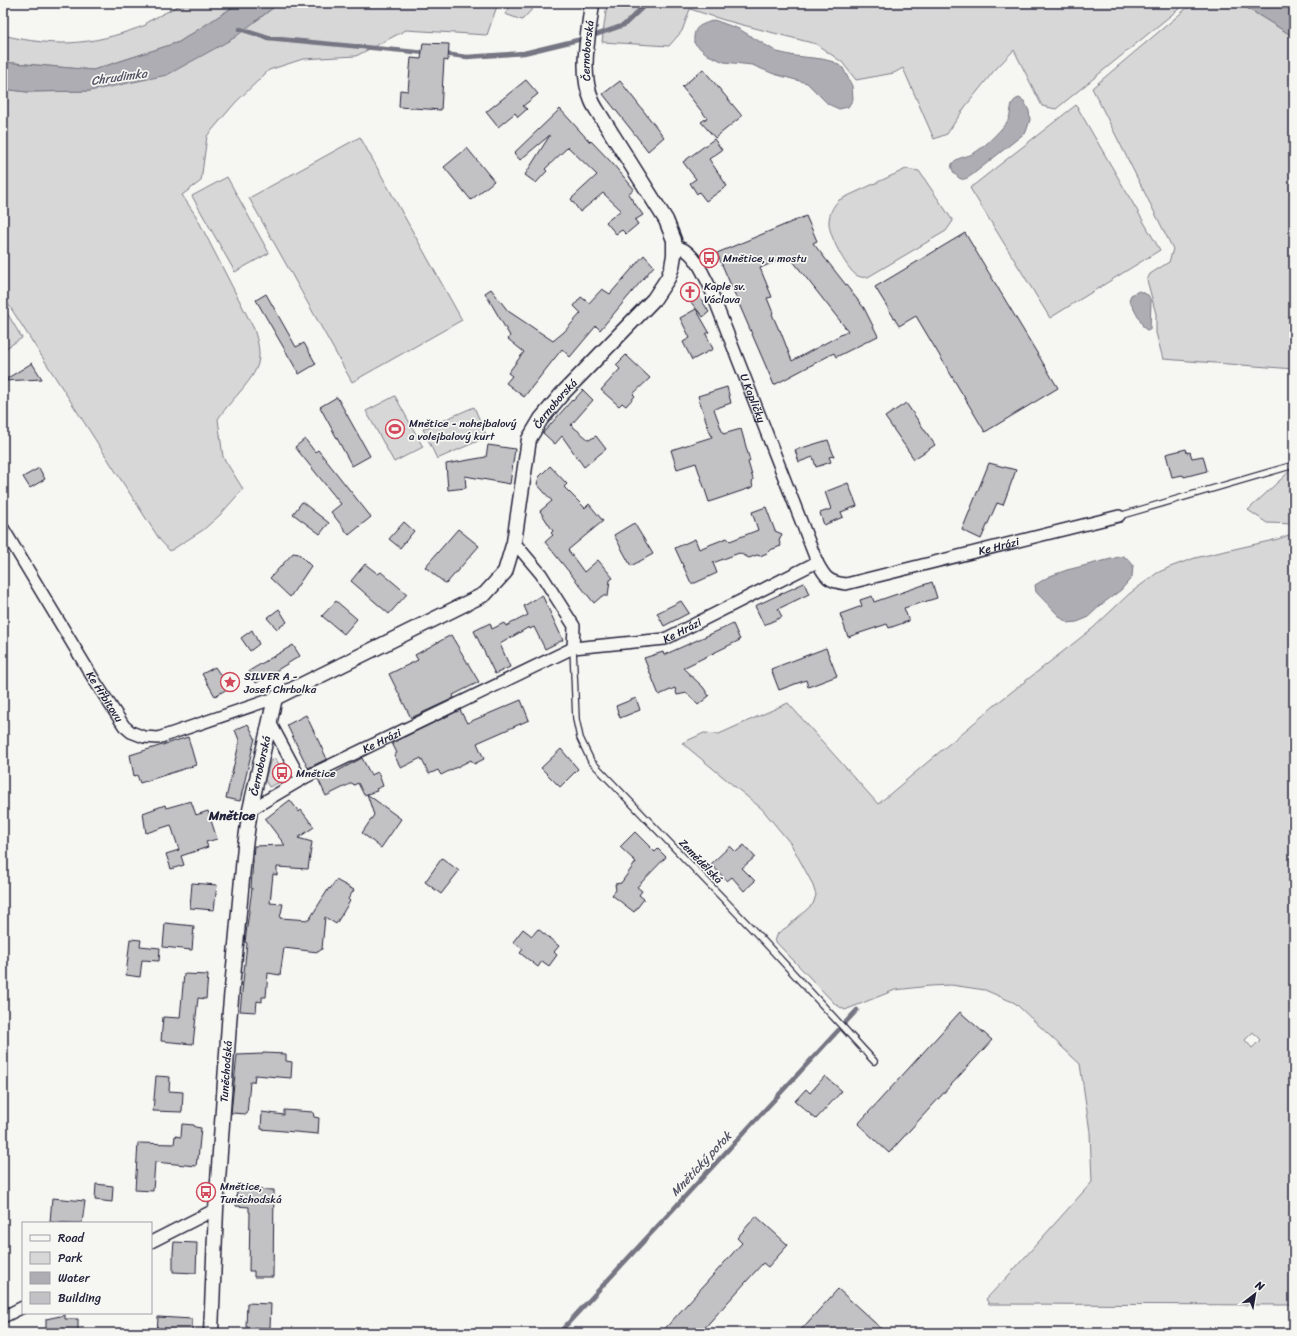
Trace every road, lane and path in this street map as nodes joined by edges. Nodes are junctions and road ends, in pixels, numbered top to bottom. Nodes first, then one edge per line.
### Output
1 (592, 9) edge
2 (674, 246) junction
3 (1294, 465) edge
4 (1119, 516) joint
5 (3, 528) edge
6 (514, 542) junction
7 (817, 562) junction
8 (573, 648) junction
9 (275, 698) junction
10 (270, 722) junction
11 (301, 780) junction
12 (250, 810) junction
13 (874, 1061) dead end
14 (216, 1209) junction
15 (152, 1241) edge
16 (22, 1308) edge
17 (3, 1317) edge
18 (211, 1333) edge

1 - 2 street, Černoborská
2 - 6 street, Černoborská
2 - 7 street, U Kapličky
3 - 4 lane
4 - 7 street, Ke Hrázi
5 - 9 street, Ke Hřbitovu
6 - 8 street
6 - 9 street, Černoborská
7 - 8 street, Ke Hrázi
8 - 11 street, Ke Hrázi
8 - 13 lane, Zemědělská
9 - 10 street, Černoborská
10 - 11 street, Černoborská
10 - 12 street, Černoborská
11 - 12 street, Ke Hrázi
12 - 14 street, Tuněchodská
14 - 15 street
14 - 18 street, Tuněchodská
16 - 17 street

